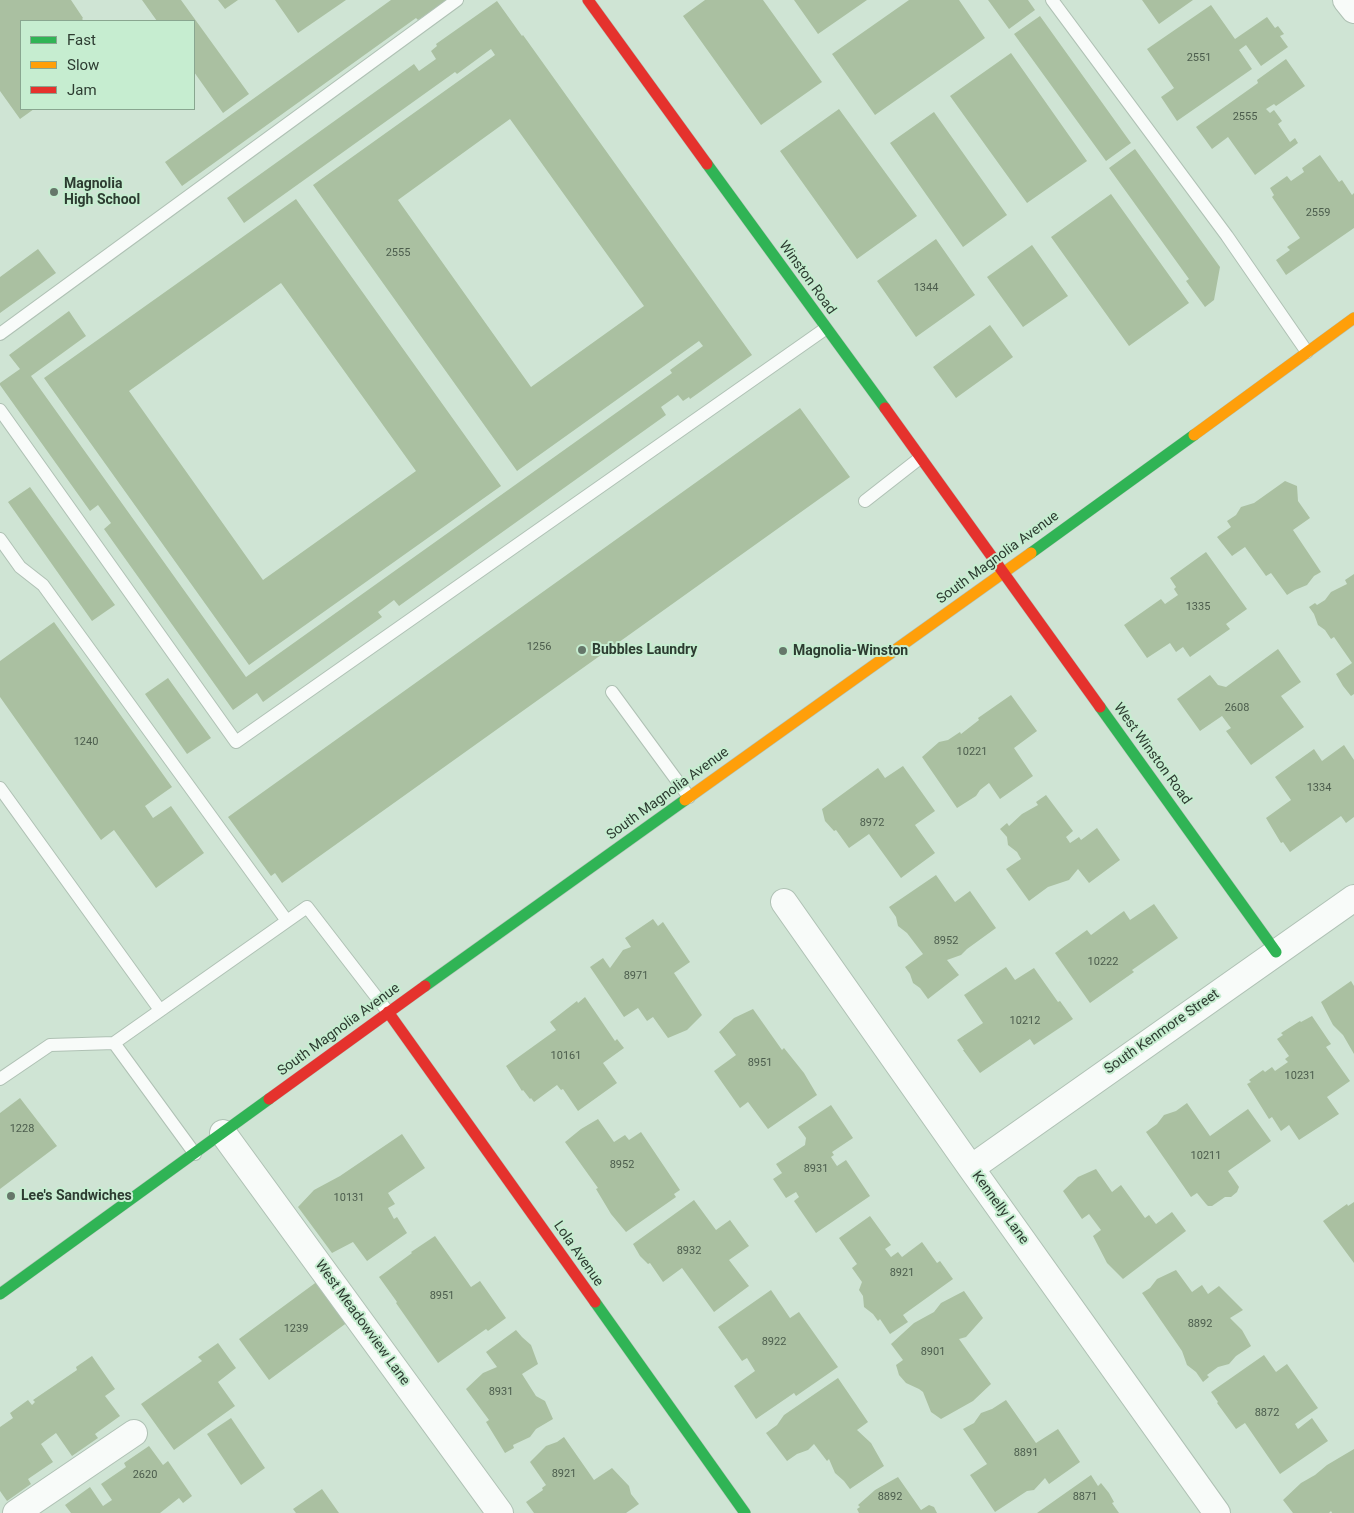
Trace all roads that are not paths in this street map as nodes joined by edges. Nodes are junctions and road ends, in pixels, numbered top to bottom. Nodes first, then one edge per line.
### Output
1 (458, 0) edge
2 (588, 0) edge
3 (1052, 0) edge
4 (1346, 0) edge
5 (1354, 10) edge
6 (1354, 318) edge
7 (825, 329) junction
8 (0, 334) edge
9 (1307, 352) junction
10 (0, 410) edge
11 (920, 458) junction
12 (865, 501) dead end
13 (0, 539) edge
14 (1004, 572) junction
15 (612, 692) dead end
16 (0, 788) edge
17 (689, 798) junction
18 (1354, 898) edge
19 (784, 902) dead end
20 (287, 921) junction
21 (1276, 952) junction
22 (160, 1010) junction
23 (388, 1012) junction
24 (114, 1042) junction
25 (0, 1079) edge
26 (224, 1133) junction
27 (195, 1154) junction
28 (971, 1168) junction
29 (0, 1294) edge
30 (134, 1433) dead end
31 (16, 1513) edge
32 (500, 1513) edge
33 (745, 1513) edge
34 (1218, 1513) edge

1 - 8 lane
2 - 7 street, Winston Road
3 - 9 lane
4 - 5 street
6 - 9 street, South Magnolia Avenue
7 - 10 lane
7 - 11 street, Winston Road
9 - 14 street, South Magnolia Avenue
11 - 12 lane
11 - 14 street, Winston Road
13 - 20 lane
14 - 17 street, South Magnolia Avenue
14 - 21 street, West Winston Road
15 - 17 lane
16 - 22 lane
17 - 23 street, South Magnolia Avenue
18 - 21 street, South Kenmore Street
19 - 28 street, Kennelly Lane
20 - 22 lane
20 - 23 lane
21 - 28 street, South Kenmore Street
22 - 24 lane
23 - 26 street, South Magnolia Avenue
23 - 33 street, Lola Avenue
24 - 25 lane
24 - 27 lane
26 - 27 street, South Magnolia Avenue
26 - 32 street, West Meadowview Lane
27 - 29 street, South Magnolia Avenue
28 - 34 street, Kennelly Lane
30 - 31 street

